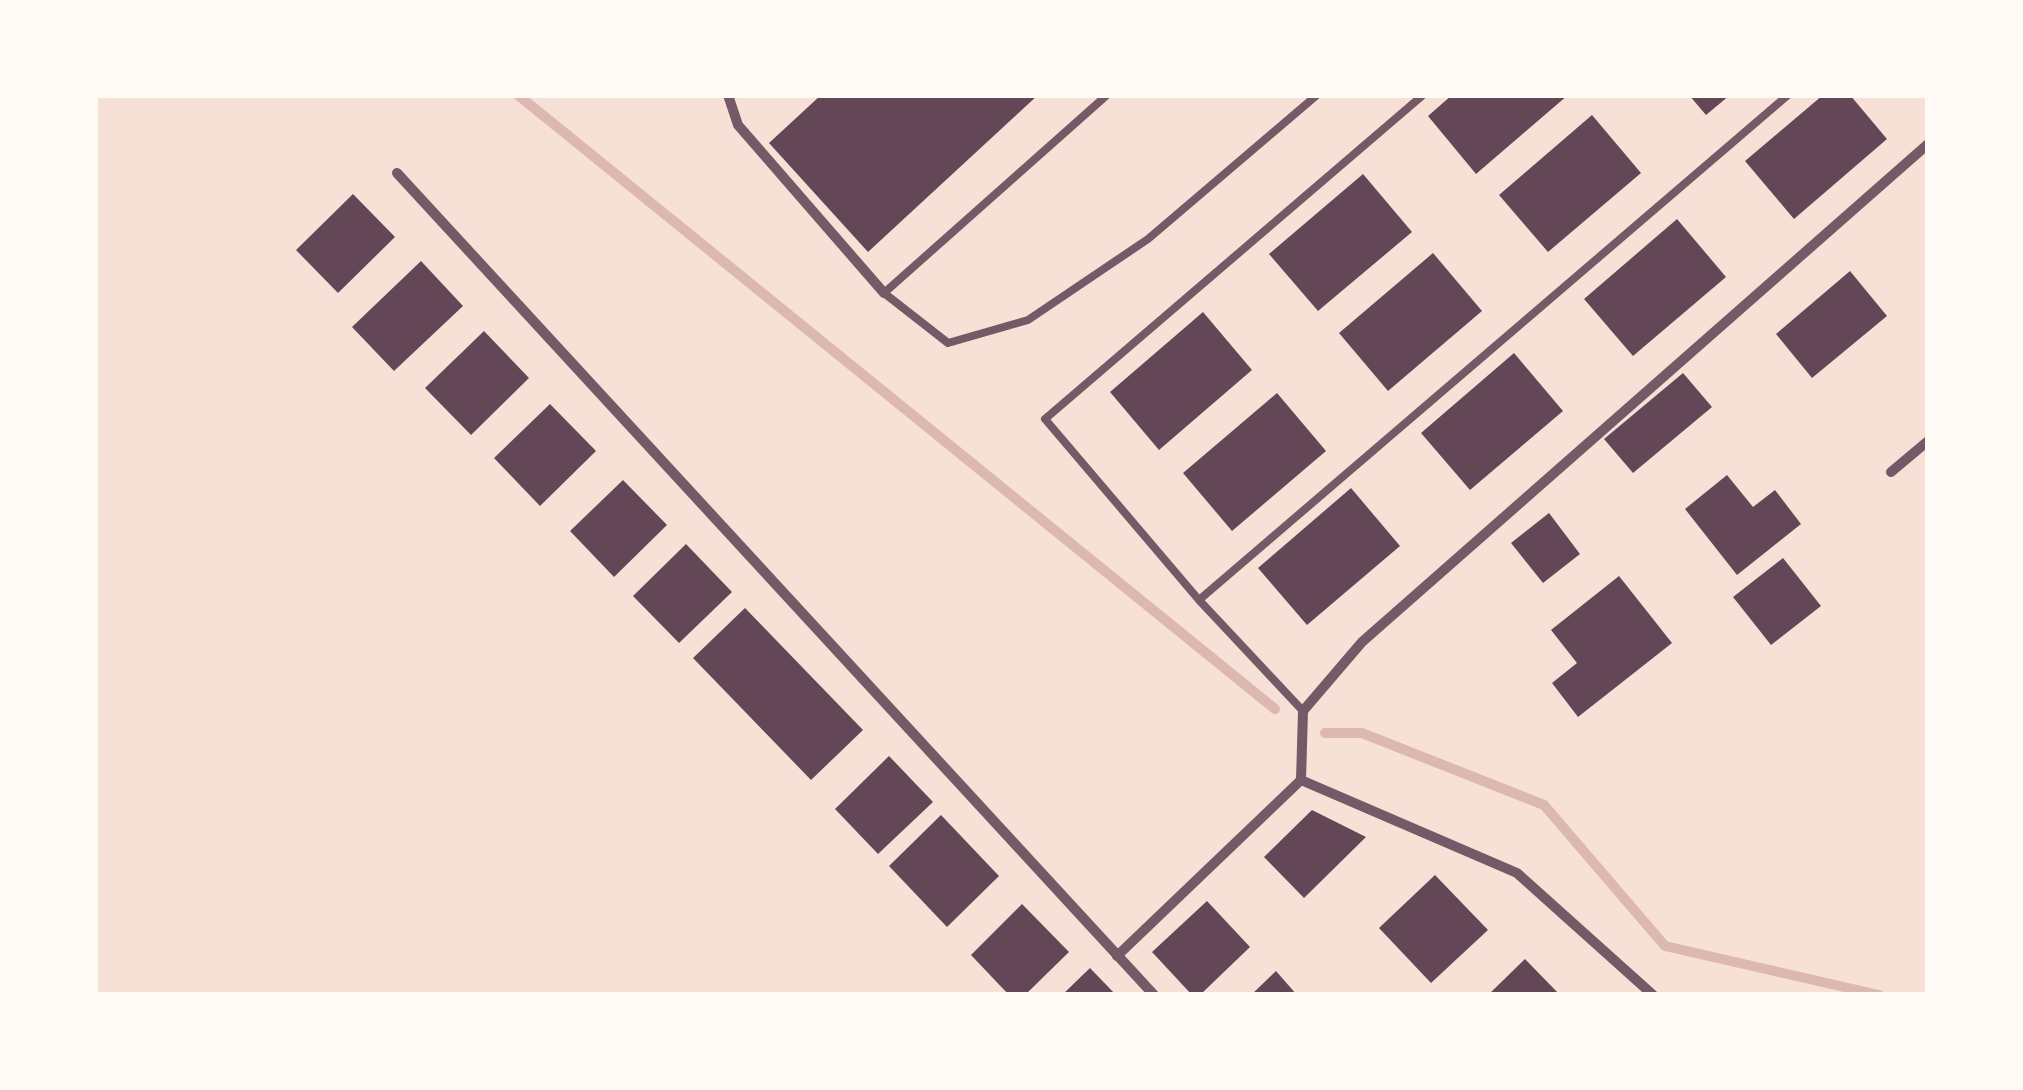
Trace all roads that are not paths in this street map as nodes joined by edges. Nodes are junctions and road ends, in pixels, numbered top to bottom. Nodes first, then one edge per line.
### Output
1 (728, 95) edge
2 (1107, 95) edge
3 (1317, 95) edge
4 (1423, 95) edge
5 (1788, 95) edge
6 (1928, 144) edge
7 (397, 173) dead end
8 (884, 294) junction
9 (1928, 441) edge
10 (1890, 472) dead end
11 (1199, 600) junction
12 (1303, 711) junction
13 (1301, 780) junction
14 (1117, 956) junction
15 (1154, 995) edge
16 (1653, 995) edge

1 - 8 street
2 - 8 lane
3 - 8 lane
4 - 11 lane
5 - 11 lane
6 - 12 street
7 - 14 street
9 - 10 street
11 - 12 lane
12 - 13 street
13 - 14 street
13 - 16 street
14 - 15 street

